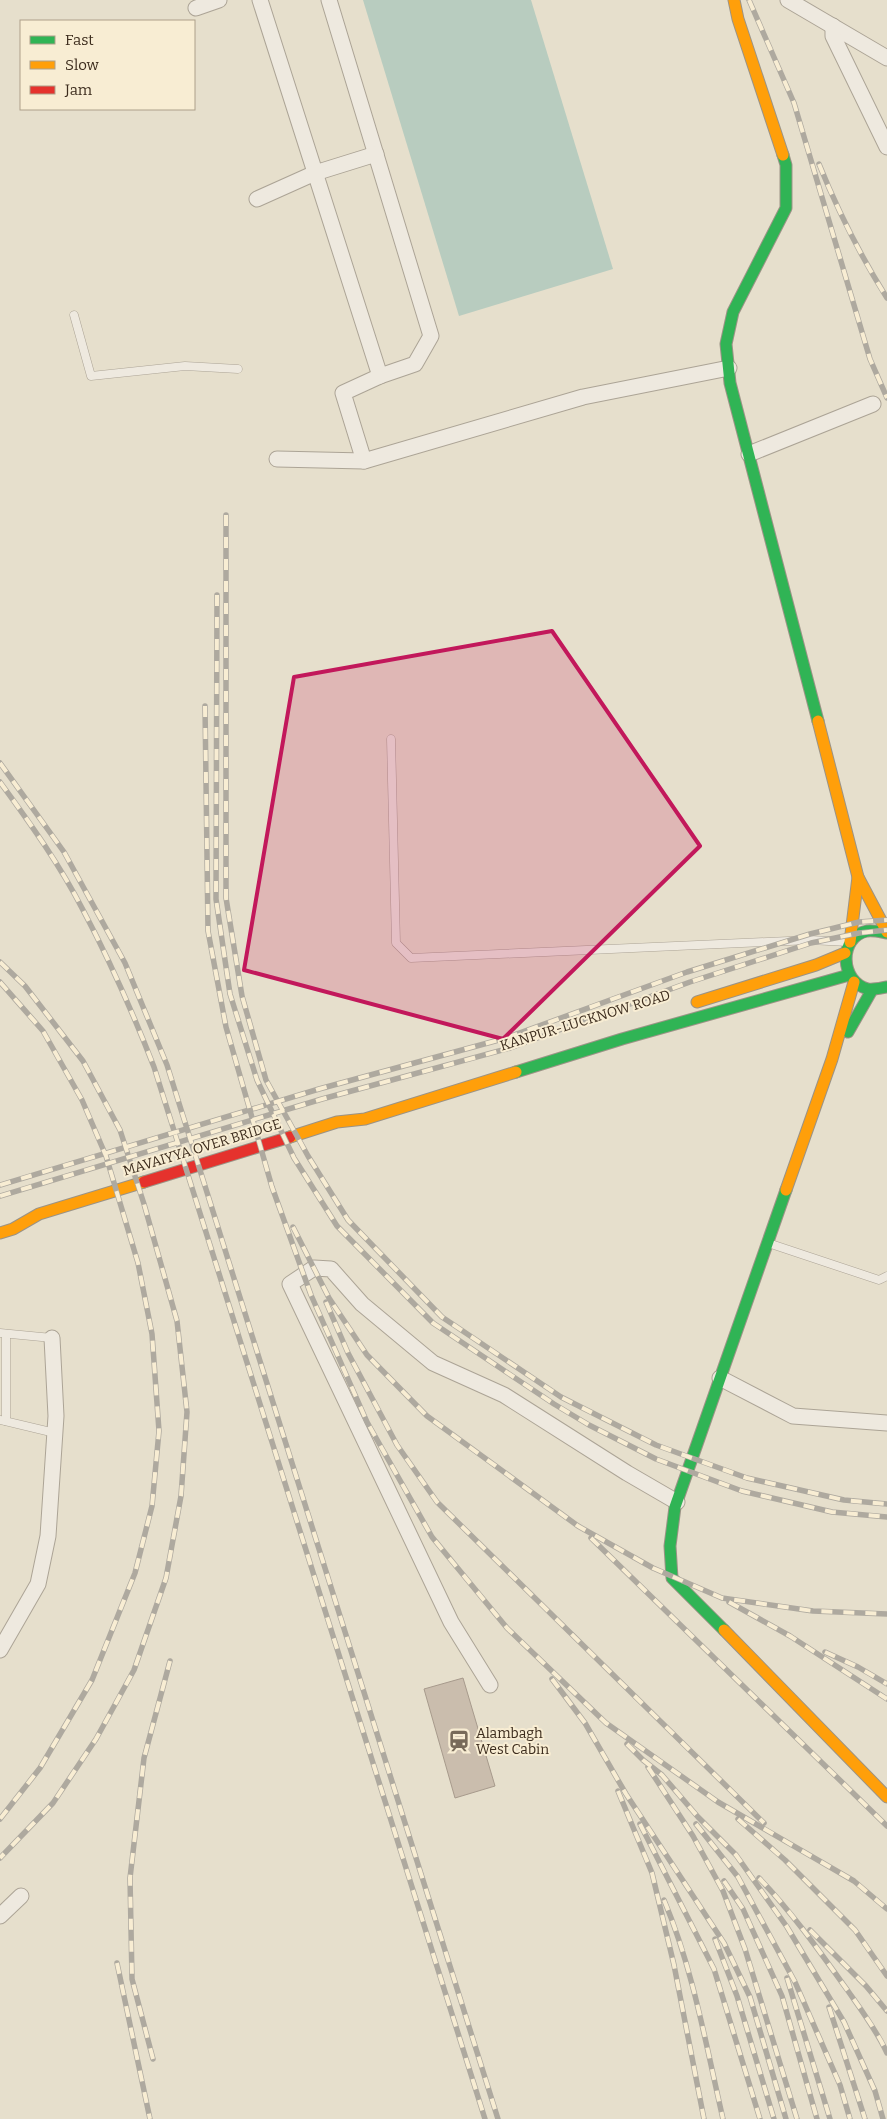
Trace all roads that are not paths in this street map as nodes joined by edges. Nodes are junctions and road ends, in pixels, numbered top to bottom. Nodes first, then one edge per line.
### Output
1 (219, 0) edge
2 (260, 0) edge
3 (330, 0) edge
4 (734, 0) edge
5 (788, 0) edge
6 (196, 8) dead end
7 (833, 26) junction
8 (887, 58) edge
9 (887, 147) edge
10 (376, 154) junction
11 (315, 172) junction
12 (257, 199) dead end
13 (74, 315) dead end
14 (729, 368) junction
15 (238, 369) dead end
16 (380, 376) junction
17 (873, 404) dead end
18 (748, 454) junction
19 (277, 459) dead end
20 (364, 461) junction
21 (391, 739) dead end
22 (858, 877) junction
23 (887, 932) edge
24 (810, 940) junction
25 (848, 948) junction
26 (851, 979) junction
27 (887, 987) edge
28 (872, 990) junction
29 (684, 1006) dead end
30 (832, 1059) junction
31 (356, 1108) dead end
32 (337, 1122) junction
33 (307, 1131) joint
34 (12, 1214) dead end
35 (39, 1214) junction
36 (0, 1233) edge
37 (766, 1243) junction
38 (887, 1276) edge
39 (3, 1333) edge
40 (52, 1338) joint
41 (720, 1378) junction
42 (3, 1420) edge
43 (887, 1423) edge
44 (54, 1433) junction
45 (677, 1502) junction
46 (4, 1633) edge
47 (0, 1650) edge
48 (490, 1685) dead end
49 (887, 1797) edge
50 (21, 1896) dead end
51 (0, 1916) edge

1 - 6 street
2 - 11 street
3 - 10 street
4 - 14 street
5 - 7 street
7 - 8 street
7 - 9 street
10 - 11 street
10 - 16 street
11 - 12 street
11 - 16 street
13 - 15 lane
14 - 18 street
14 - 20 street
16 - 20 street
17 - 18 street
18 - 22 street
19 - 20 street
21 - 24 lane
22 - 23 street
22 - 25 street
23 - 25 street, KANPUR-LUCKNOW ROAD
24 - 25 lane
24 - 25 lane
25 - 26 street
25 - 29 street, KANPUR-LUCKNOW ROAD
26 - 28 street
26 - 30 street
26 - 32 street, KANPUR-LUCKNOW ROAD
27 - 28 street
28 - 30 street
30 - 37 street
31 - 32 street, KANPUR-LUCKNOW ROAD
32 - 33 street, KANPUR-LUCKNOW ROAD
33 - 35 street, MAVAIYYA OVER BRIDGE
34 - 35 street
35 - 36 street
37 - 38 lane
37 - 41 street
39 - 40 lane
39 - 42 lane
40 - 44 street
41 - 43 street
41 - 45 street
42 - 44 lane
44 - 46 street
45 - 48 street
45 - 49 street
46 - 47 street
50 - 51 street

